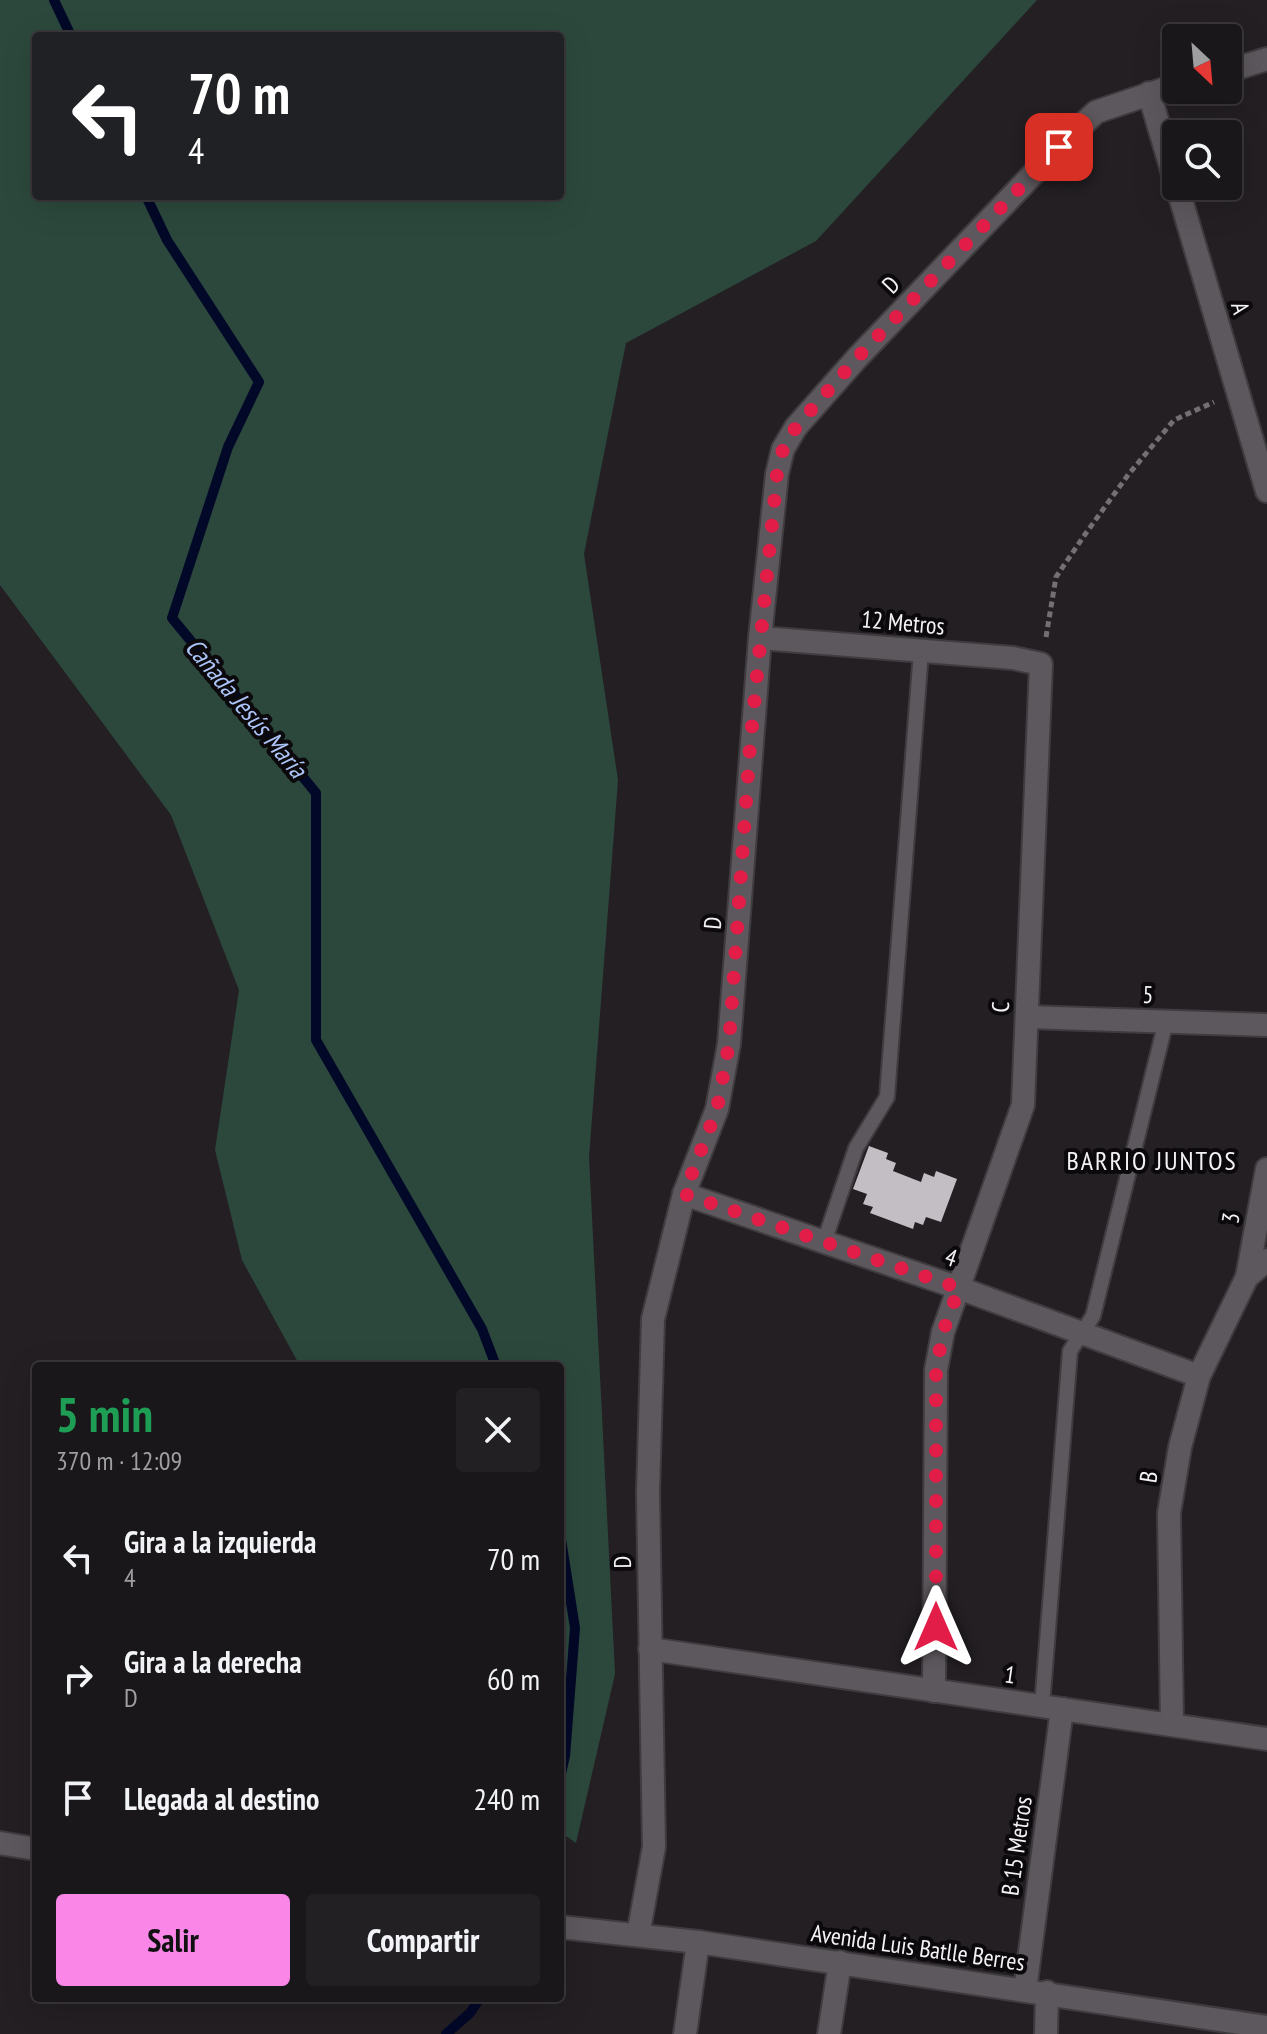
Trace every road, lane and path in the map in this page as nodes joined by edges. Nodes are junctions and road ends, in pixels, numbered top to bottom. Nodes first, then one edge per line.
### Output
1 (1267, 59) edge
2 (1242, 67) edge
3 (1162, 89) edge
4 (1149, 93) junction
5 (1162, 137) edge
6 (1180, 200) edge
7 (1237, 391) junction
8 (1267, 491) edge
9 (760, 638) junction
10 (921, 651) junction
11 (1041, 664) junction
12 (1027, 1017) junction
13 (1166, 1021) junction
14 (1267, 1025) edge
15 (1267, 1169) edge
16 (684, 1194) junction
17 (824, 1242) junction
18 (1267, 1260) edge
19 (1247, 1277) junction
20 (959, 1288) junction
21 (1082, 1332) junction
22 (1199, 1376) junction
23 (650, 1649) junction
24 (934, 1691) junction
25 (1052, 1708) junction
26 (1172, 1724) junction
27 (1267, 1739) edge
28 (0, 1843) edge
29 (32, 1848) edge
30 (567, 1928) edge
31 (638, 1935) junction
32 (698, 1942) junction
33 (840, 1962) junction
34 (1036, 1991) junction
35 (1267, 2027) edge
36 (685, 2034) edge
37 (829, 2034) edge
38 (1046, 2034) edge

1 - 2 street
3 - 4 street, D
4 - 5 street, A
4 - 9 street, D
6 - 7 street, A
7 - 8 street, A
7 - 11 path
9 - 10 street, 12 Metros
9 - 16 street, D
10 - 11 street, 12 Metros
10 - 17 lane
11 - 12 street, C
12 - 13 street, 5
12 - 20 street, C
13 - 14 street, 5
13 - 21 lane
15 - 19 street, 3
16 - 17 street, 4
16 - 23 street, D
17 - 20 street, 4
18 - 19 street, B
19 - 22 street, B
20 - 21 street, 4
20 - 24 street, C
21 - 22 street, 4
21 - 25 lane
22 - 26 street, B
23 - 24 street, 1
23 - 31 street, D
24 - 25 street, 1
25 - 26 street, 1
25 - 34 street, B 15 Metros
26 - 27 street, 1
28 - 29 street
30 - 31 street, Avenida Luis Batlle Berres
31 - 32 street, Avenida Luis Batlle Berres
32 - 33 street, Avenida Luis Batlle Berres
32 - 36 street
33 - 34 street, Avenida Luis Batlle Berres
33 - 37 street
34 - 35 street, Avenida Luis Batlle Berres
34 - 38 street, B 15 Metros

